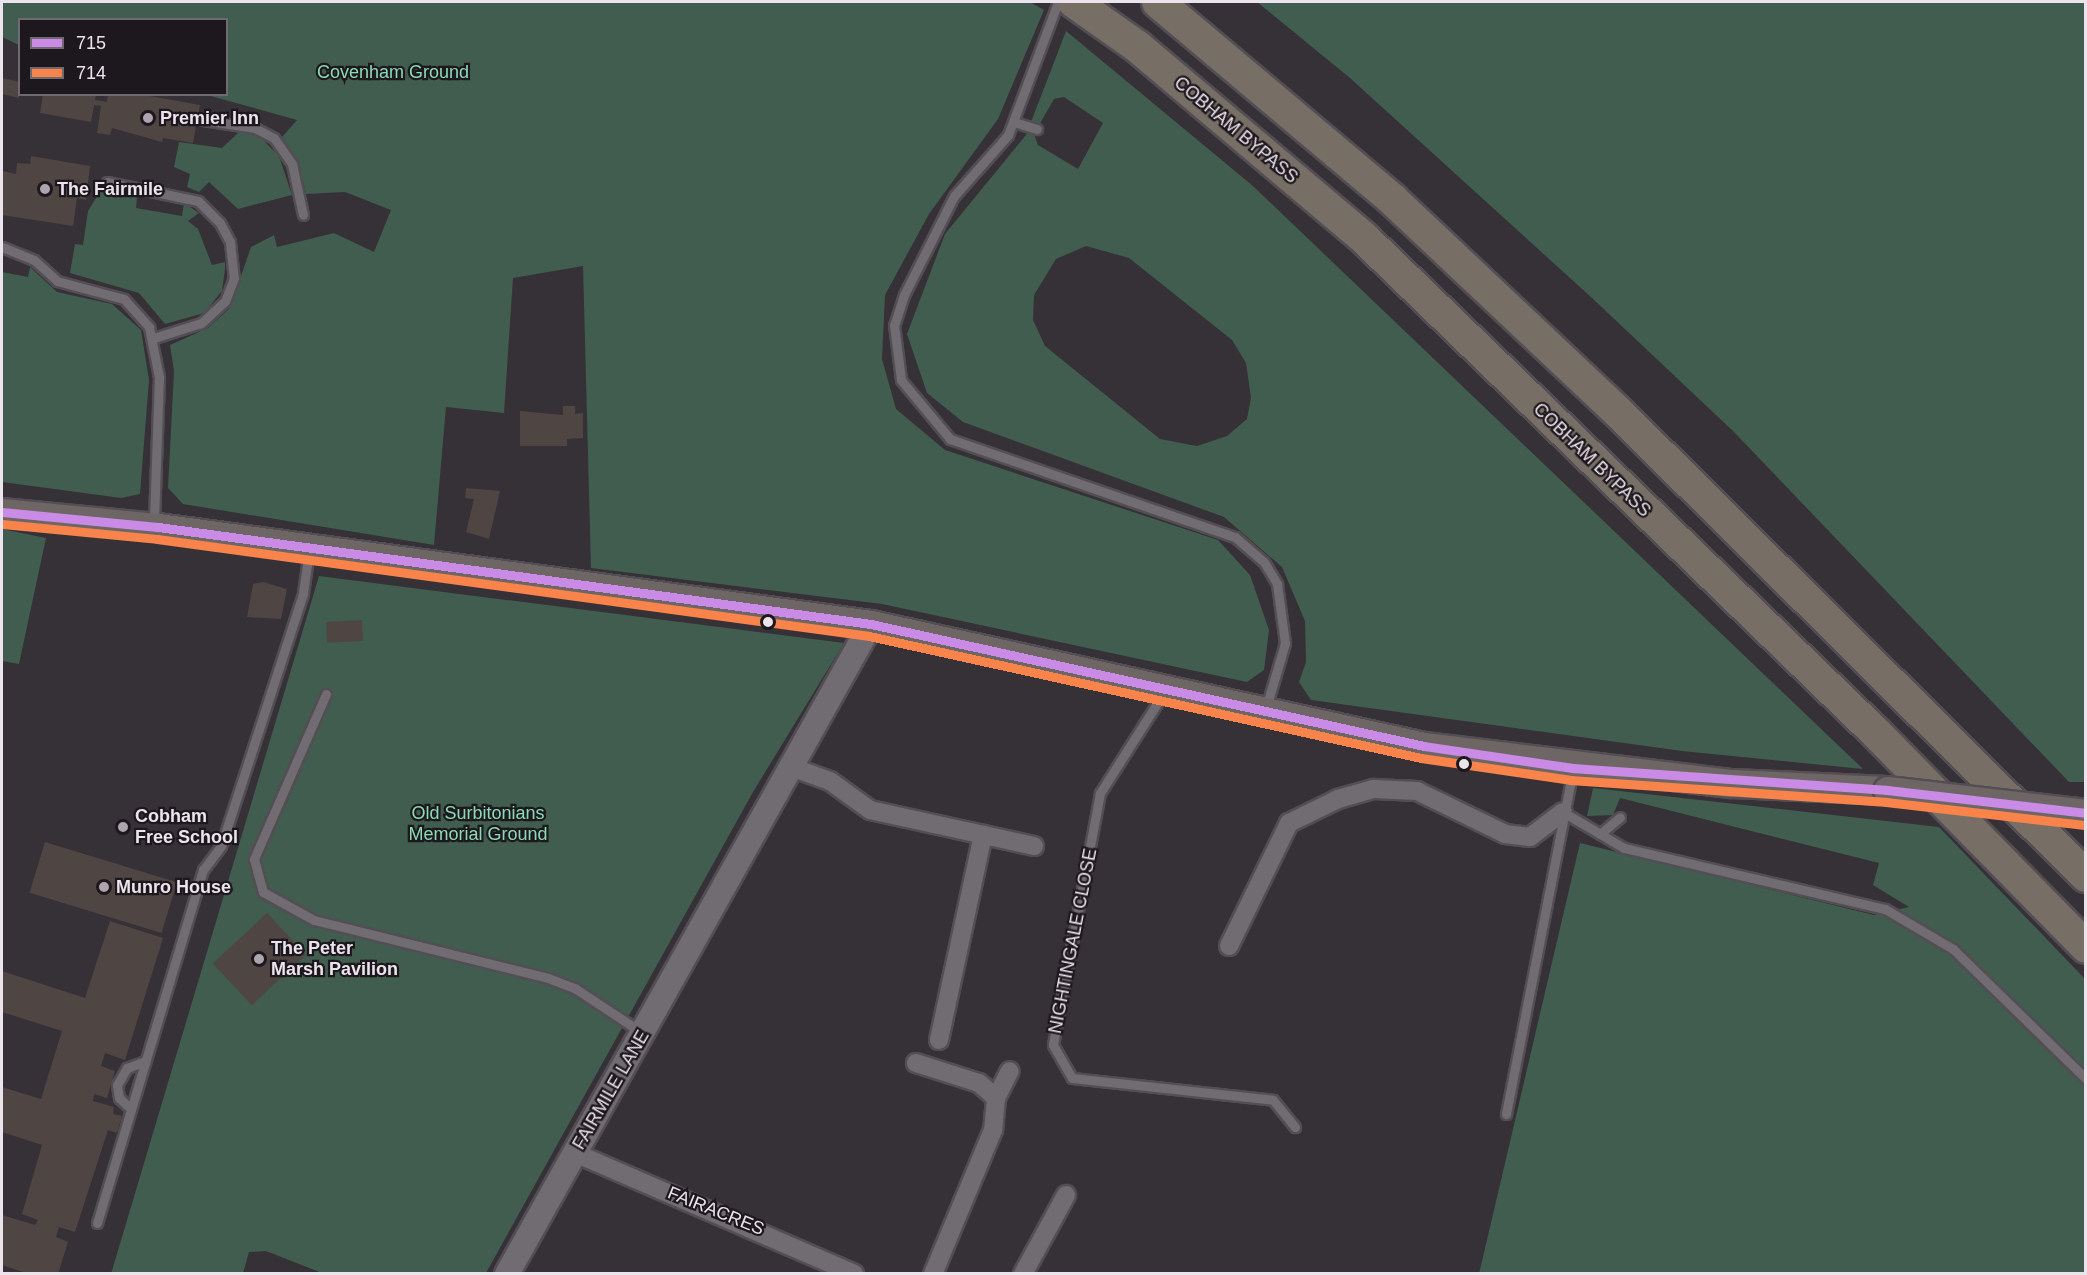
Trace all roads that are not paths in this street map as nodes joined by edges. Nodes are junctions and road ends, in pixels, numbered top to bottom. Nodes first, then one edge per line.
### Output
1 (1058, 2) edge
2 (1074, 2) edge
3 (1158, 2) edge
4 (203, 120) dead end
5 (1014, 122) junction
6 (1037, 129) dead end
7 (107, 182) dead end
8 (303, 215) dead end
9 (2, 247) edge
10 (154, 338) junction
11 (2, 512) edge
12 (153, 526) junction
13 (310, 549) junction
14 (871, 624) junction
15 (1166, 689) junction
16 (326, 694) dead end
17 (1265, 711) junction
18 (794, 768) junction
19 (1573, 768) junction
20 (1563, 812) junction
21 (2085, 813) edge
22 (1620, 817) dead end
23 (1600, 834) junction
24 (983, 835) junction
25 (1034, 846) dead end
26 (2085, 876) edge
27 (1229, 946) dead end
28 (2085, 947) edge
29 (644, 1033) junction
30 (939, 1040) dead end
31 (145, 1062) junction
32 (916, 1063) dead end
33 (1010, 1071) dead end
34 (2085, 1079) edge
35 (996, 1098) junction
36 (131, 1109) junction
37 (1506, 1114) dead end
38 (1295, 1127) dead end
39 (575, 1153) junction
40 (1065, 1195) dead end
41 (97, 1222) dead end
42 (507, 1274) edge
43 (854, 1274) edge
44 (933, 1274) edge
45 (1023, 1274) edge

1 - 5 lane
2 - 28 highway, COBHAM BYPASS
3 - 26 highway
4 - 8 lane
5 - 6 lane
5 - 17 lane
7 - 10 lane
9 - 10 lane
10 - 12 lane
11 - 12 main road
12 - 13 main road
13 - 14 main road
13 - 31 lane
14 - 15 main road
14 - 18 street, FAIRMILE LANE
15 - 17 main road
15 - 38 lane, NIGHTINGALE CLOSE
16 - 29 lane
17 - 19 main road
18 - 24 street
18 - 29 street, FAIRMILE LANE
19 - 20 lane
19 - 21 main road, bridge
20 - 23 lane
20 - 27 street
20 - 37 lane
22 - 23 lane
23 - 34 lane
24 - 25 street
24 - 30 street
29 - 39 street, FAIRMILE LANE
31 - 36 lane
31 - 36 lane
32 - 35 street
33 - 35 street
35 - 44 street
36 - 41 lane
39 - 42 street, FAIRMILE LANE
39 - 43 street, FAIRACRES
40 - 45 street

